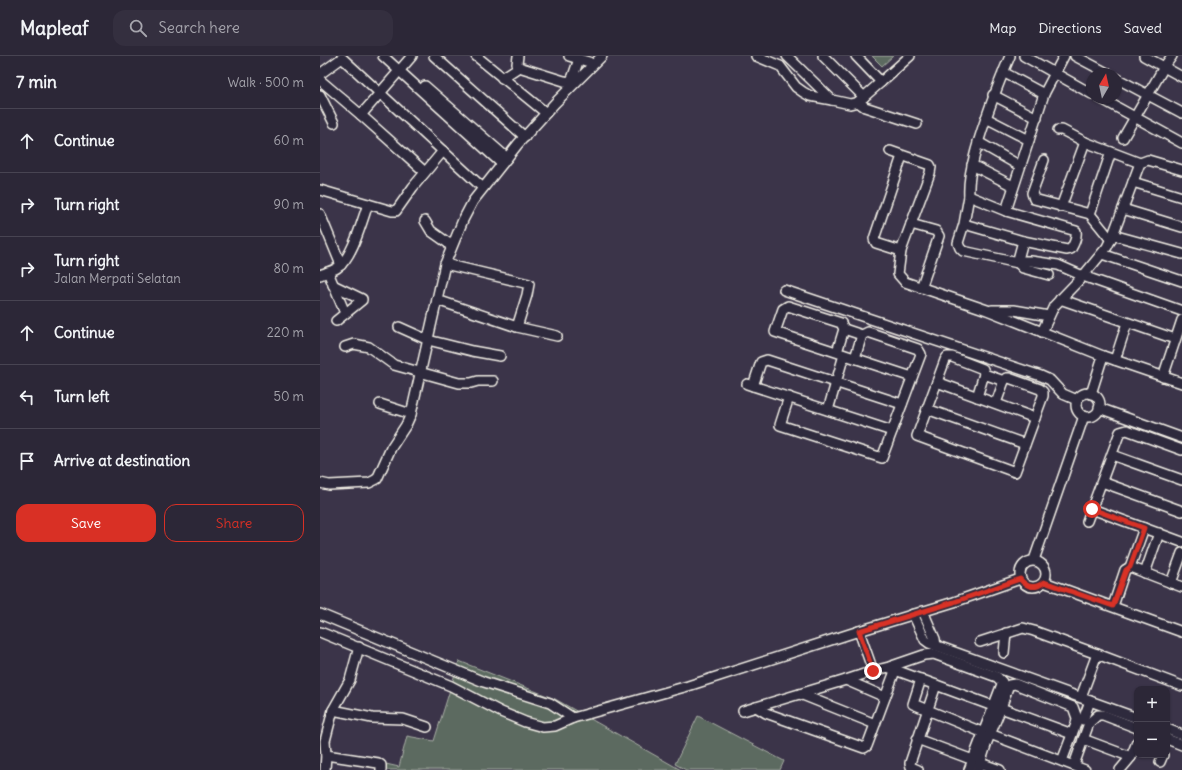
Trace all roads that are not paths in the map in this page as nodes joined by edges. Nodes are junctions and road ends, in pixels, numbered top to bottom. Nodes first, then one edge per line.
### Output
1 (383, 56) edge
2 (391, 56) edge
3 (412, 56) edge
4 (434, 56) edge
5 (476, 56) edge
6 (489, 56) edge
7 (518, 56) edge
8 (569, 56) edge
9 (602, 56) edge
10 (756, 56) edge
11 (787, 56) edge
12 (823, 56) edge
13 (856, 56) edge
14 (910, 56) edge
15 (1010, 56) edge
16 (1024, 56) edge
17 (1064, 56) edge
18 (1076, 56) edge
19 (1144, 56) edge
20 (1172, 56) edge
21 (578, 59) junction
22 (592, 59) edge
23 (519, 67) junction
24 (1164, 67) junction
25 (401, 68) junction
26 (1098, 68) edge
27 (492, 69) junction
28 (584, 71) junction
29 (1003, 72) junction
30 (1055, 73) junction
31 (320, 74) edge
32 (1182, 76) edge
33 (502, 78) junction
34 (572, 79) junction
35 (320, 80) edge
36 (1122, 81) edge
37 (881, 82) junction
38 (1086, 91) edge
39 (380, 93) junction
40 (1044, 94) junction
41 (1148, 94) junction
42 (320, 95) edge
43 (993, 95) junction
44 (832, 100) junction
45 (861, 100) junction
46 (1111, 104) edge
47 (546, 113) junction
48 (1182, 113) edge
49 (361, 115) junction
50 (1134, 117) junction
51 (986, 118) junction
52 (1037, 118) junction
53 (334, 124) dead end
54 (917, 124) dead end
55 (1058, 130) dead end
56 (525, 137) junction
57 (1123, 138) dead end
58 (1029, 140) junction
59 (978, 142) junction
60 (1085, 142) junction
61 (1182, 143) edge
62 (443, 151) junction
63 (890, 151) dead end
64 (1111, 152) junction
65 (902, 156) junction
66 (1044, 160) dead end
67 (505, 161) junction
68 (1140, 163) junction
69 (972, 165) junction
70 (1020, 166) junction
71 (1182, 170) edge
72 (424, 172) junction
73 (1133, 182) junction
74 (1013, 186) junction
75 (483, 188) junction
76 (320, 190) edge
77 (969, 196) junction
78 (1182, 197) edge
79 (368, 204) junction
80 (1061, 207) junction
81 (1123, 209) junction
82 (1006, 211) junction
83 (320, 214) edge
84 (1090, 214) junction
85 (425, 221) dead end
86 (911, 224) junction
87 (964, 224) junction
88 (1182, 227) edge
89 (1112, 237) junction
90 (1022, 241) junction
91 (451, 248) junction
92 (901, 251) junction
93 (1102, 254) junction
94 (1182, 254) edge
95 (1017, 263) junction
96 (445, 264) junction
97 (341, 265) junction
98 (324, 273) edge
99 (1049, 275) dead end
100 (1083, 276) junction
101 (1182, 281) edge
102 (333, 285) junction
103 (922, 288) junction
104 (784, 290) dead end
105 (1060, 298) junction
106 (437, 300) junction
107 (987, 310) junction
108 (1182, 311) edge
109 (346, 313) junction
110 (858, 315) junction
111 (1049, 316) junction
112 (1182, 320) edge
113 (336, 321) dead end
114 (1127, 324) junction
115 (399, 327) dead end
116 (517, 327) junction
117 (848, 330) junction
118 (1042, 332) junction
119 (862, 335) junction
120 (557, 336) dead end
121 (1175, 339) junction
122 (428, 340) junction
123 (345, 347) dead end
124 (841, 354) junction
125 (500, 356) dead end
126 (1103, 356) junction
127 (855, 358) junction
128 (1115, 360) junction
129 (1000, 362) junction
130 (420, 373) junction
131 (984, 374) junction
132 (1163, 376) junction
133 (912, 377) junction
134 (994, 377) junction
135 (493, 380) dead end
136 (1004, 381) junction
137 (836, 382) junction
138 (937, 382) junction
139 (1182, 383) edge
140 (1092, 394) junction
141 (977, 397) junction
142 (789, 398) junction
143 (1077, 400) junction
144 (996, 403) junction
145 (380, 404) dead end
146 (902, 404) junction
147 (1099, 408) junction
148 (927, 409) junction
149 (828, 410) junction
150 (411, 414) junction
151 (1084, 416) junction
152 (1035, 418) junction
153 (892, 430) junction
154 (1182, 438) edge
155 (1025, 444) junction
156 (1182, 450) edge
157 (1112, 455) junction
158 (1182, 480) edge
159 (1102, 482) junction
160 (320, 483) edge
161 (1092, 509) junction
162 (1182, 511) edge
163 (1087, 521) dead end
164 (1144, 528) junction
165 (1159, 534) junction
166 (1182, 542) edge
167 (1182, 553) edge
168 (1034, 560) junction
169 (1130, 567) junction
170 (1145, 573) junction
171 (1020, 579) junction
172 (1044, 582) junction
173 (1171, 583) junction
174 (1182, 587) edge
175 (1113, 606) junction
176 (923, 611) junction
177 (320, 614) edge
178 (913, 614) junction
179 (859, 631) junction
180 (320, 632) edge
181 (1182, 632) edge
182 (1006, 633) junction
183 (980, 642) dead end
184 (936, 646) junction
185 (359, 647) junction
186 (1004, 654) dead end
187 (1097, 654) junction
188 (892, 669) junction
189 (873, 671) junction
190 (921, 679) junction
191 (846, 680) junction
192 (936, 685) junction
193 (1182, 686) edge
194 (800, 694) junction
195 (885, 697) junction
196 (1086, 699) junction
197 (756, 707) junction
198 (997, 707) junction
199 (333, 710) junction
200 (926, 710) junction
201 (743, 712) dead end
202 (1134, 717) edge
203 (573, 718) junction
204 (1083, 720) junction
205 (875, 724) junction
206 (427, 727) dead end
207 (1134, 727) edge
208 (1170, 730) edge
209 (987, 734) junction
210 (1072, 734) junction
211 (1182, 735) edge
212 (917, 739) junction
213 (1083, 739) junction
214 (1170, 742) edge
215 (1182, 745) edge
216 (1134, 750) edge
217 (324, 752) edge
218 (1131, 757) junction
219 (1062, 761) junction
220 (977, 764) edge
221 (1074, 765) junction
222 (325, 770) edge
223 (381, 770) edge
224 (918, 770) edge
225 (969, 770) edge
226 (1000, 770) edge
227 (1085, 770) edge
228 (1120, 770) edge

1 - 25 street
2 - 25 street
3 - 25 street
4 - 56 street
5 - 27 street
6 - 27 street
7 - 23 street
8 - 21 street
9 - 28 street
10 - 44 street
11 - 44 street
12 - 45 street
13 - 37 street
14 - 37 street
15 - 29 street
16 - 30 street
17 - 30 street
18 - 26 street
19 - 24 street
20 - 24 street
21 - 22 street
21 - 34 street
22 - 28 street
23 - 33 street
23 - 34 street
24 - 32 street
24 - 41 street
25 - 39 street
25 - 67 street
27 - 33 street
28 - 34 street
28 - 47 street
29 - 40 street
29 - 43 street
30 - 38 street
30 - 40 street
31 - 39 street
33 - 47 street
35 - 49 street
36 - 41 street
37 - 45 street
39 - 49 street
39 - 62 street
40 - 52 street
41 - 48 street
41 - 50 street
42 - 53 street
43 - 51 street
43 - 52 street
44 - 45 street
45 - 54 street
46 - 50 street
47 - 56 street
49 - 72 street
50 - 57 street
50 - 61 street
51 - 58 street
51 - 59 street
52 - 58 street
55 - 60 street
56 - 67 street
58 - 70 street
59 - 69 street
59 - 70 street
60 - 64 street
60 - 80 street
62 - 72 street
62 - 75 street
63 - 65 street
64 - 68 street
64 - 84 street
65 - 86 street
65 - 92 street
66 - 80 street
67 - 75 street
68 - 71 street
68 - 73 street
69 - 74 street
69 - 77 street
70 - 74 street
72 - 79 street
73 - 78 street
73 - 81 street
74 - 82 street
75 - 91 street
76 - 79 street
77 - 82 street
77 - 87 street
79 - 97 street
80 - 84 street
81 - 88 street
81 - 89 street
82 - 90 street
83 - 97 street
84 - 89 street
85 - 91 street
86 - 92 street
86 - 103 street
87 - 90 street
87 - 95 street
89 - 93 street
89 - 94 street
90 - 95 street
91 - 96 street
92 - 103 street
93 - 100 street
93 - 101 street
95 - 99 street
95 - 100 street
96 - 106 street
96 - 116 street
97 - 98 street
98 - 102 street
100 - 105 street
100 - 108 street
102 - 109 street
102 - 109 street
103 - 107 street
104 - 110 street
105 - 111 street
105 - 114 street
106 - 116 street
106 - 122 street
107 - 111 street
107 - 118 street
109 - 113 street
110 - 117 street
110 - 129 street
111 - 118 street
112 - 121 street
114 - 121 street
114 - 128 street
115 - 122 street
116 - 120 street
117 - 119 street
117 - 124 street
117 - 124 street
118 - 126 street
119 - 127 street
119 - 133 street
121 - 132 street
122 - 125 street
122 - 130 street
123 - 130 street
124 - 127 street
124 - 137 street
126 - 128 street
126 - 140 street
127 - 133 street
128 - 132 street
129 - 134 street
129 - 143 street
130 - 135 street
130 - 150 street
131 - 134 street
131 - 138 street
131 - 141 street
132 - 139 street
133 - 146 street
134 - 136 street
136 - 144 street
136 - 152 street
137 - 142 street
137 - 146 street
137 - 149 street
138 - 141 street
138 - 148 street
140 - 143 street
140 - 147 street
141 - 144 street
142 - 149 street
142 - 153 street
143 - 151 street
144 - 152 street
145 - 150 street
146 - 153 street
147 - 151 street
147 - 154 street
148 - 155 street
148 - 155 street
149 - 153 street
150 - 160 street
151 - 168 street
152 - 155 street
156 - 157 street
157 - 158 street
157 - 159 street
159 - 161 street
159 - 162 street
161 - 163 street
161 - 164 street
164 - 165 street
164 - 169 street
165 - 166 street
165 - 170 street
167 - 173 street
168 - 171 street
168 - 172 street
169 - 170 street
169 - 175 street
170 - 173 street
171 - 172 street
171 - 176 street
172 - 175 street
173 - 174 street
175 - 181 street
176 - 178 street
176 - 184 street
177 - 203 street
178 - 179 street
178 - 184 street
179 - 189 street
179 - 203 street
180 - 185 street
182 - 183 street
182 - 186 street
182 - 187 street
184 - 196 street
185 - 199 street
185 - 203 street
187 - 193 street
187 - 196 street
188 - 189 street
188 - 190 street
188 - 195 street
188 - 198 street
189 - 191 street
190 - 192 street
190 - 200 street
191 - 194 street
191 - 195 street
192 - 198 street
192 - 200 street
194 - 197 street
194 - 205 street
195 - 205 street
196 - 202 street
196 - 204 street
197 - 201 street
197 - 205 street
198 - 204 street
198 - 209 street
198 - 210 street
199 - 206 street
199 - 217 street
200 - 209 street
200 - 212 street
204 - 207 street
204 - 210 street
204 - 213 street
208 - 211 street
209 - 219 street
209 - 220 street
210 - 219 street
212 - 220 street
212 - 224 street
213 - 218 street
213 - 221 street
214 - 215 street
216 - 218 street
217 - 222 street
217 - 223 street
218 - 228 street
219 - 221 street
220 - 225 street
220 - 226 street
221 - 227 street

